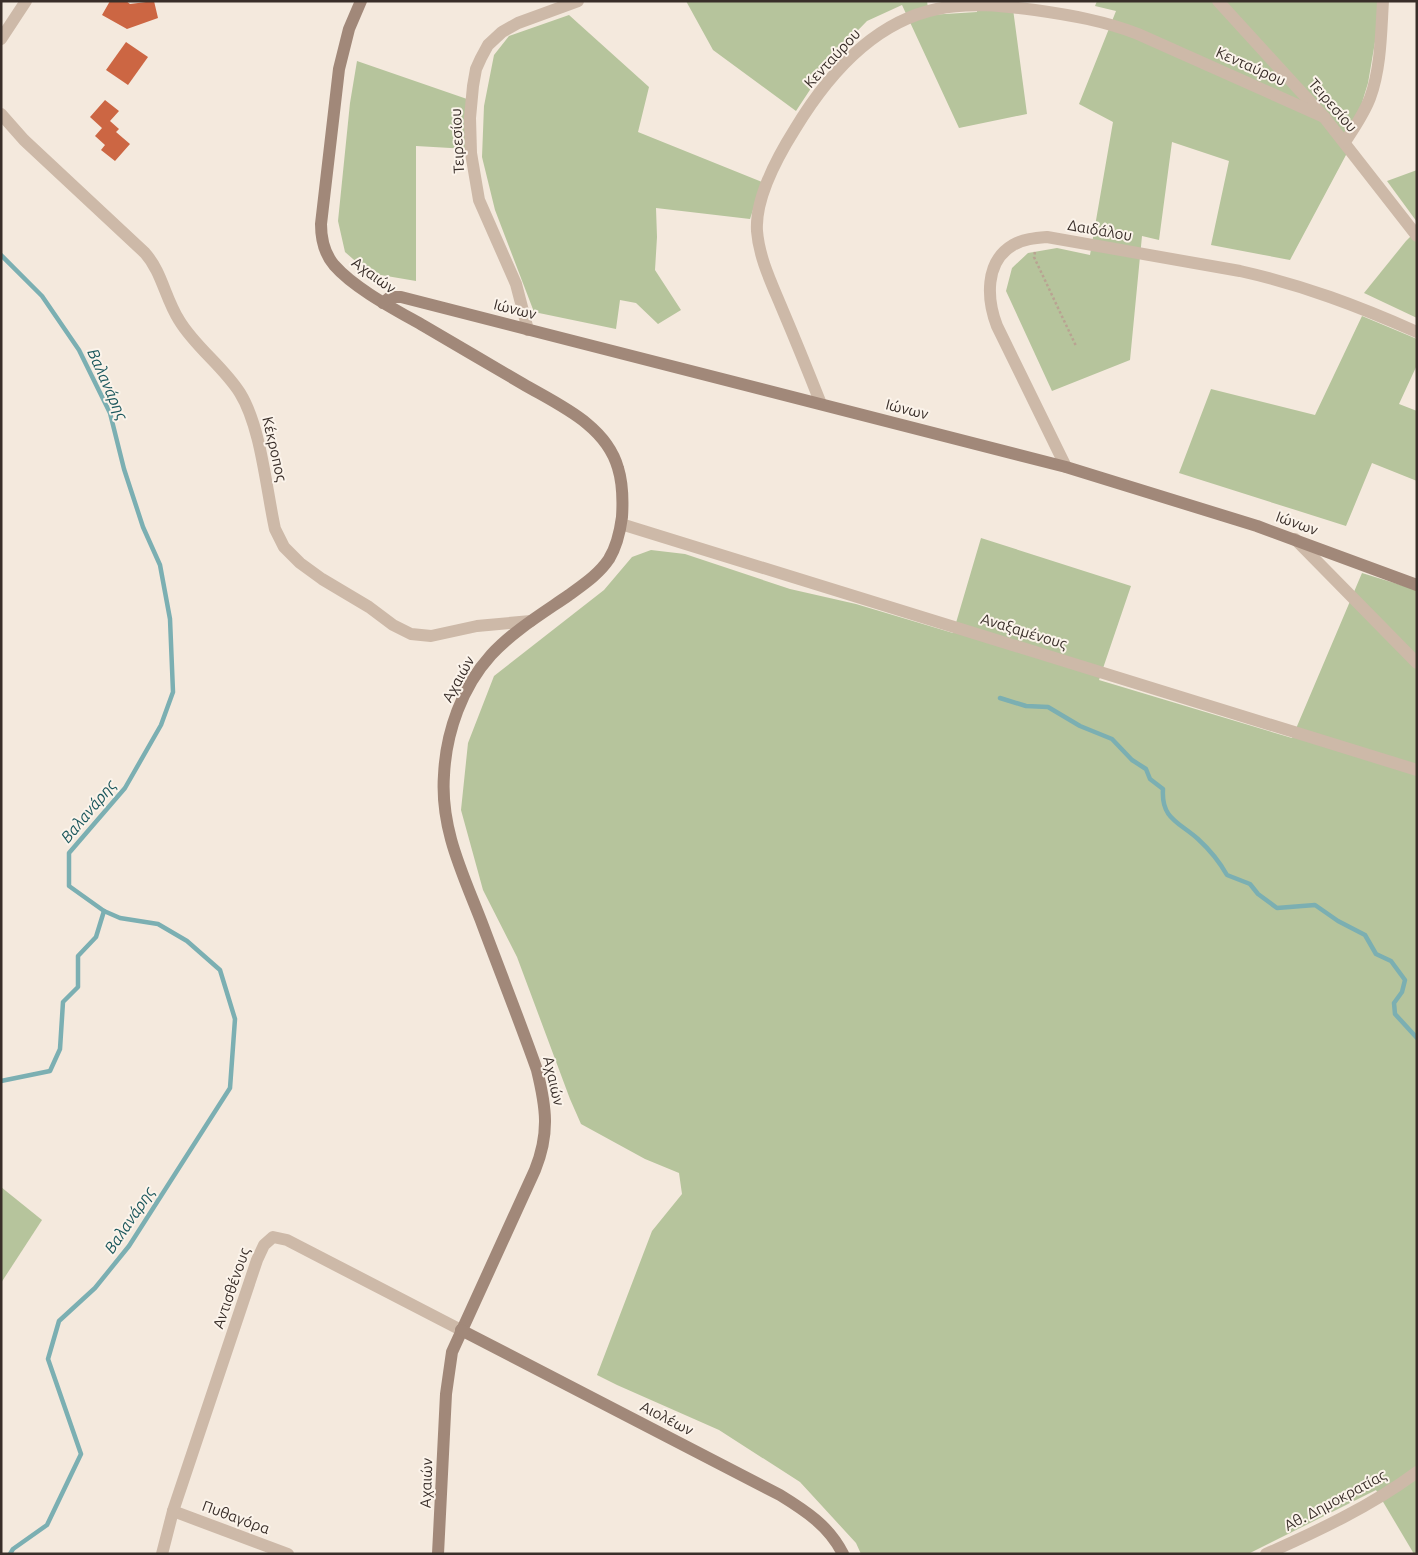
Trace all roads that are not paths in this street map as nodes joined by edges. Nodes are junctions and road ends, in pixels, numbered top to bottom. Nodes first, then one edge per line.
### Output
1 (26, 1) edge
2 (361, 1) edge
3 (578, 1) edge
4 (1218, 1) edge
5 (1383, 1) edge
6 (1, 39) edge
7 (1, 114) edge
8 (1324, 117) junction
9 (1345, 142) junction
10 (1417, 236) edge
11 (383, 303) junction
12 (528, 330) junction
13 (1417, 332) edge
14 (821, 404) junction
15 (1066, 467) junction
16 (621, 524) junction
17 (1295, 539) junction
18 (1417, 585) edge
19 (531, 621) junction
20 (1417, 663) edge
21 (1417, 770) edge
22 (461, 1330) junction
23 (1417, 1472) edge
24 (173, 1511) junction
25 (162, 1554) edge
26 (288, 1554) edge
27 (438, 1554) edge
28 (843, 1554) edge
29 (1266, 1554) edge

1 - 6 street
2 - 11 main road, Αχαιών
3 - 12 street, Τειρεσίου
4 - 8 street, Τειρεσίου
5 - 9 street
7 - 19 street, Κέκροπος
8 - 9 street, Τειρεσίου
8 - 14 street, Κενταύρου
9 - 10 street, Τειρεσίου
11 - 12 main road, Ιώνων
11 - 16 main road, Αχαιών
12 - 14 main road, Ιώνων
13 - 15 street, Δαιδάλου
14 - 15 main road, Ιώνων
15 - 17 main road, Ιώνων
16 - 19 main road, Αχαιών
16 - 21 street, Αναξαμένους
17 - 18 main road, Ιώνων
17 - 20 street
19 - 22 main road, Αχαιών
22 - 24 street, Αντισθένους
22 - 27 main road, Αχαιών
22 - 28 main road, Αιολέων
23 - 29 street, Αθ. Δημοκρατίας
24 - 25 street, Αντισθένους
24 - 26 street, Πυθαγόρα

